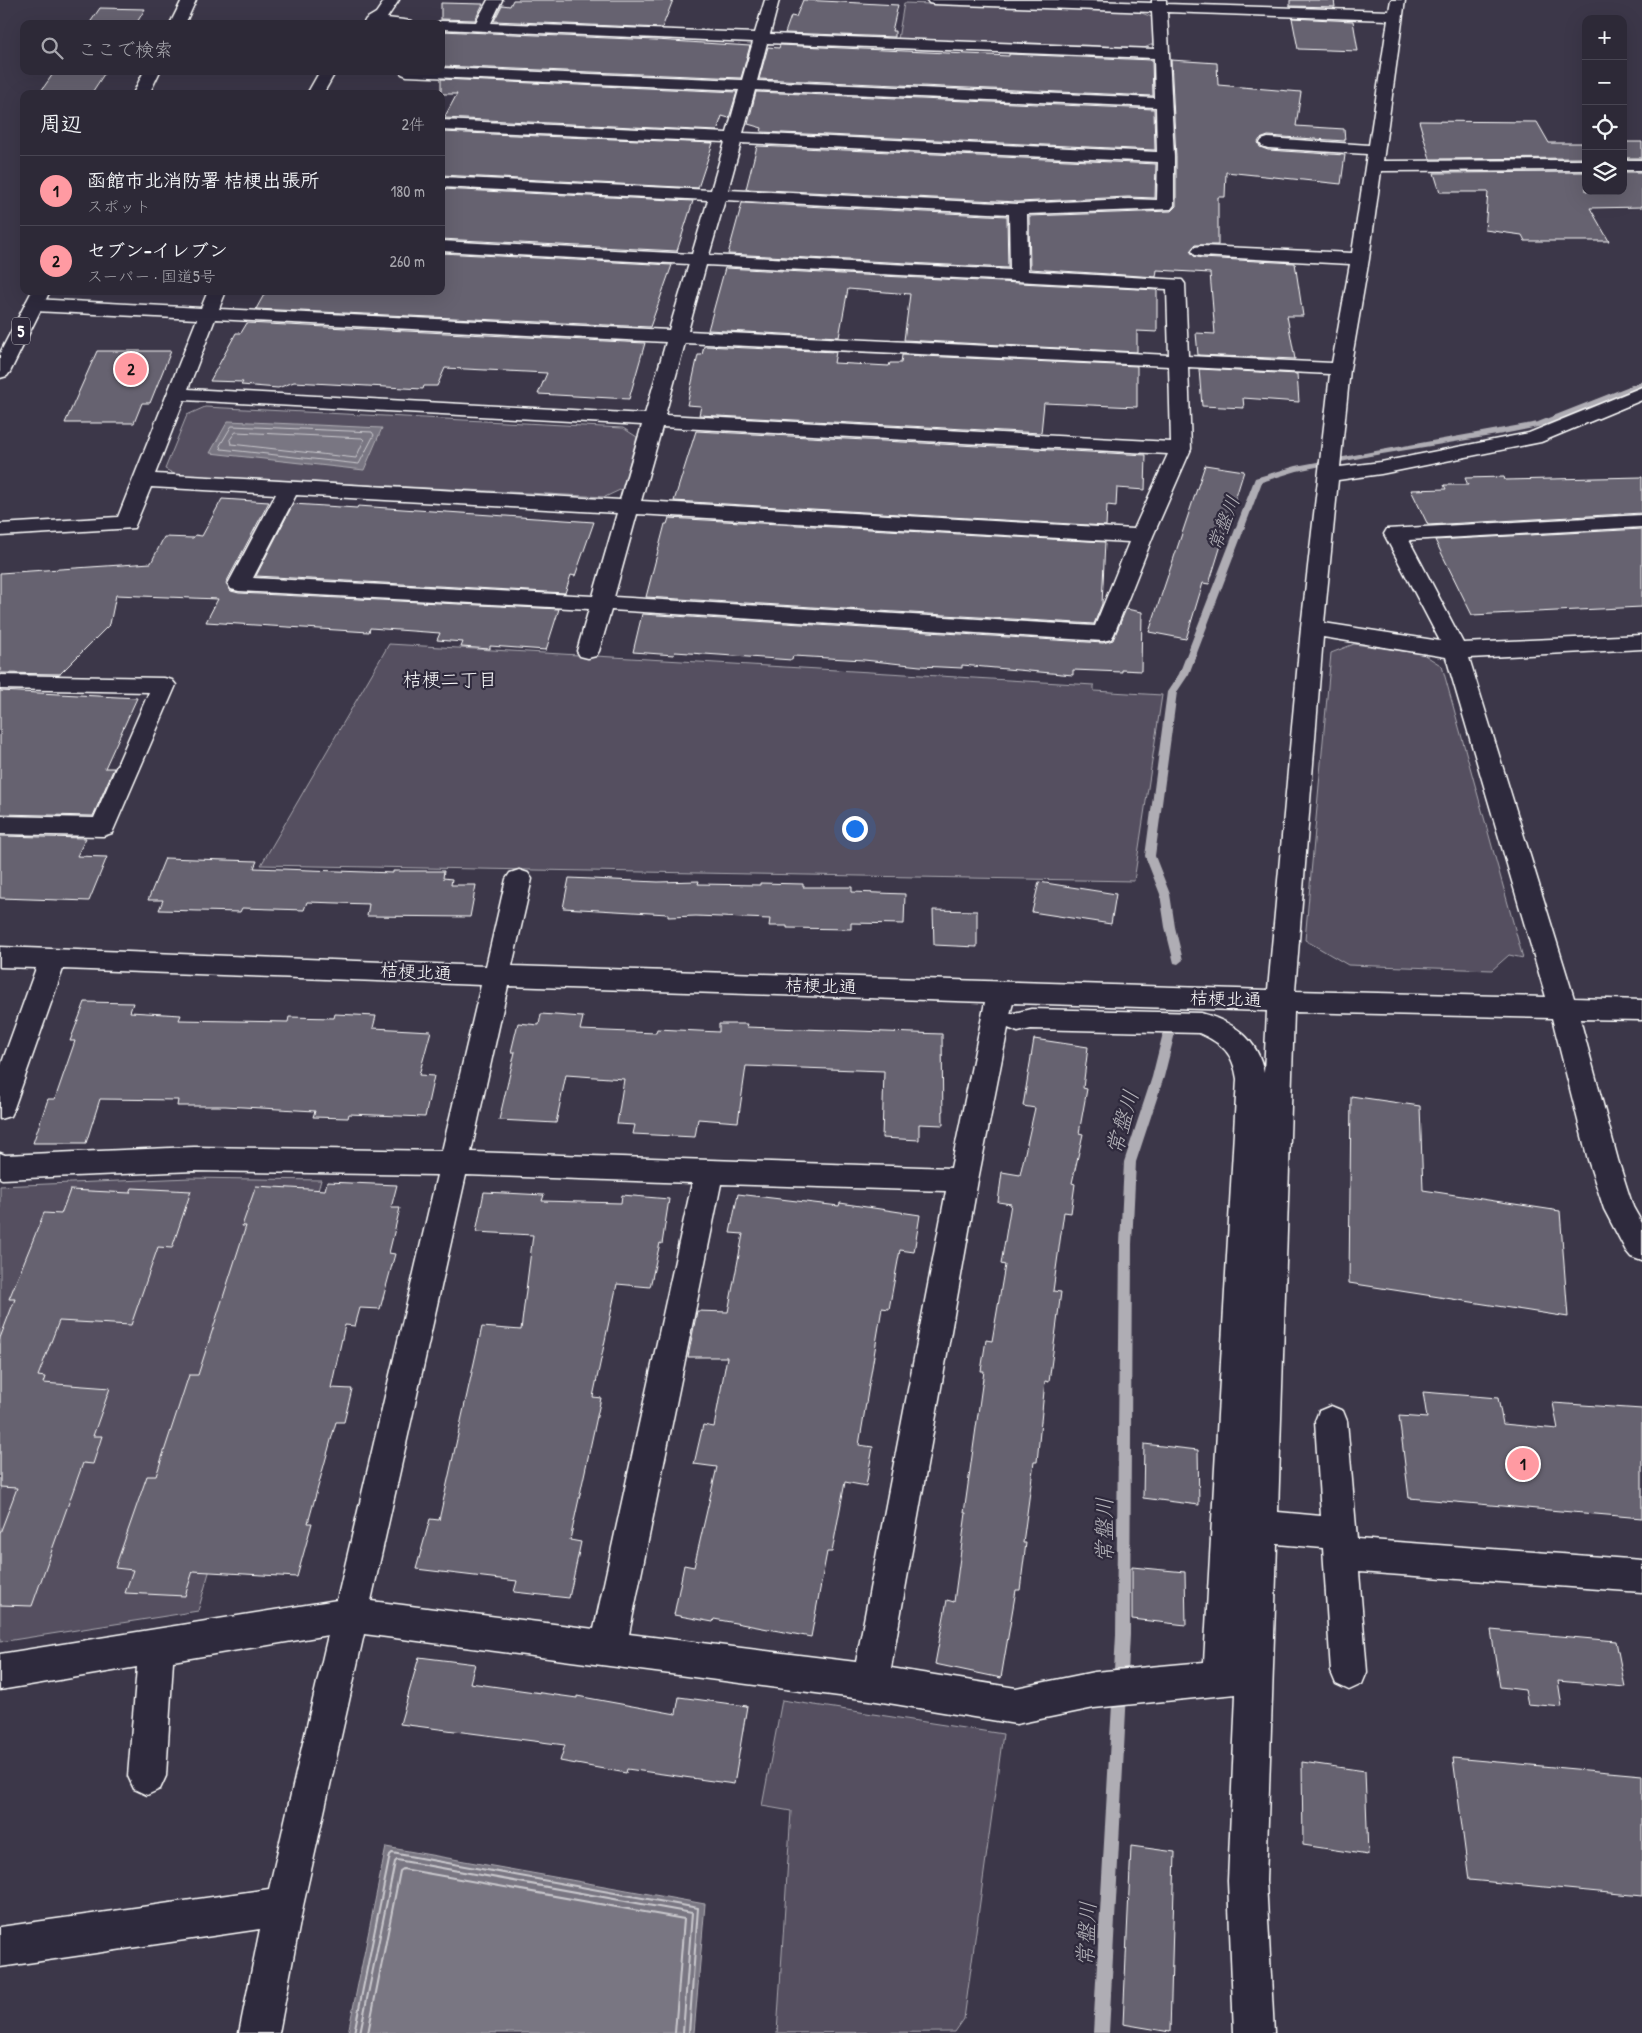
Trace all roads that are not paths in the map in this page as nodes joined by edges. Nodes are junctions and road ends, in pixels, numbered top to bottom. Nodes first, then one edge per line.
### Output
1 (189, 0) edge
2 (392, 0) edge
3 (496, 0) edge
4 (772, 0) edge
5 (934, 0) edge
6 (1159, 4) edge
7 (1397, 8) edge
8 (179, 20) edge
9 (375, 20) edge
10 (445, 25) edge
11 (481, 27) junction
12 (761, 37) junction
13 (1161, 54) junction
14 (445, 73) edge
15 (150, 75) edge
16 (326, 75) edge
17 (747, 86) junction
18 (143, 90) edge
19 (317, 90) edge
20 (1164, 103) junction
21 (445, 125) edge
22 (734, 137) junction
23 (1268, 143) dead end
24 (1166, 157) junction
25 (1375, 158) junction
26 (1582, 165) edge
27 (1627, 165) edge
28 (1642, 165) edge
29 (445, 182) edge
30 (719, 196) junction
31 (1018, 209) junction
32 (445, 246) edge
33 (1201, 251) dead end
34 (699, 259) junction
35 (1360, 259) junction
36 (1018, 275) junction
37 (214, 295) edge
38 (38, 298) edge
39 (207, 313) junction
40 (678, 337) junction
41 (1178, 362) junction
42 (1340, 370) junction
43 (0, 372) edge
44 (1642, 393) edge
45 (177, 394) junction
46 (654, 420) junction
47 (1181, 449) junction
48 (1330, 464) junction
49 (143, 480) junction
50 (289, 488) junction
51 (629, 507) junction
52 (1642, 521) edge
53 (0, 530) edge
54 (1142, 536) junction
55 (603, 603) junction
56 (1312, 628) junction
57 (1642, 642) edge
58 (588, 651) dead end
59 (1456, 651) junction
60 (0, 682) edge
61 (0, 825) edge
62 (519, 879) dead end
63 (0, 957) edge
64 (54, 958) junction
65 (497, 976) junction
66 (1001, 992) junction
67 (1281, 1001) junction
68 (1564, 1008) junction
69 (1642, 1010) edge
70 (1018, 1022) dead end
71 (0, 1108) edge
72 (454, 1163) junction
73 (0, 1165) edge
74 (709, 1173) junction
75 (963, 1180) junction
76 (1642, 1248) edge
77 (1331, 1421) dead end
78 (1261, 1527) junction
79 (1339, 1544) junction
80 (1642, 1576) edge
81 (350, 1615) junction
82 (156, 1647) junction
83 (608, 1647) junction
84 (0, 1672) edge
85 (1349, 1672) dead end
86 (1238, 1676) junction
87 (870, 1682) junction
88 (147, 1776) dead end
89 (284, 1906) junction
90 (0, 1947) edge
91 (259, 2033) edge
92 (1254, 2033) edge

1 - 8 main road
2 - 9 main road
3 - 11 main road
4 - 12 main road
5 - 6 main road
6 - 7 main road
6 - 13 main road
7 - 25 main road
10 - 11 main road
11 - 12 main road
12 - 13 main road
12 - 17 main road
13 - 20 main road
14 - 17 main road
15 - 18 main road
16 - 19 main road
17 - 20 main road
17 - 22 main road
20 - 24 main road
21 - 22 main road
22 - 24 main road
22 - 30 main road
23 - 25 main road
24 - 31 main road
25 - 26 main road
25 - 35 main road
27 - 28 main road
29 - 30 main road
30 - 31 main road
30 - 34 main road
31 - 36 main road
32 - 34 main road
33 - 35 main road
34 - 36 main road
34 - 40 main road
35 - 42 main road
36 - 41 main road
37 - 39 main road
38 - 39 main road
38 - 43 main road, 5
39 - 40 main road
39 - 45 main road
40 - 41 main road
40 - 46 main road
41 - 42 main road
41 - 47 main road
42 - 48 main road
44 - 48 main road
45 - 46 main road
45 - 49 main road
46 - 47 main road
46 - 51 main road
47 - 54 main road
48 - 56 main road
49 - 50 main road
49 - 53 main road
50 - 51 main road
50 - 55 main road
51 - 54 main road
51 - 55 main road
52 - 59 main road
54 - 55 main road
55 - 58 main road
56 - 59 main road
56 - 67 main road
57 - 59 main road
59 - 68 main road
60 - 61 main road
62 - 65 main road
63 - 64 main road, 桔梗北通
64 - 65 main road, 桔梗北通
64 - 71 main road
65 - 66 main road, 桔梗北通
65 - 72 main road
66 - 67 main road, 桔梗北通
66 - 75 main road
67 - 68 main road, 桔梗北通
67 - 78 main road
68 - 69 main road, 桔梗北通
68 - 76 main road
70 - 86 main road
72 - 73 main road
72 - 74 main road
72 - 81 main road
74 - 75 main road
74 - 83 main road
75 - 87 main road
77 - 79 main road
78 - 79 main road
78 - 86 main road
79 - 80 main road
79 - 85 main road
81 - 82 main road
81 - 83 main road
81 - 89 main road
82 - 84 main road
82 - 88 main road
83 - 87 main road
86 - 87 main road
86 - 92 main road
89 - 90 main road
89 - 91 main road

